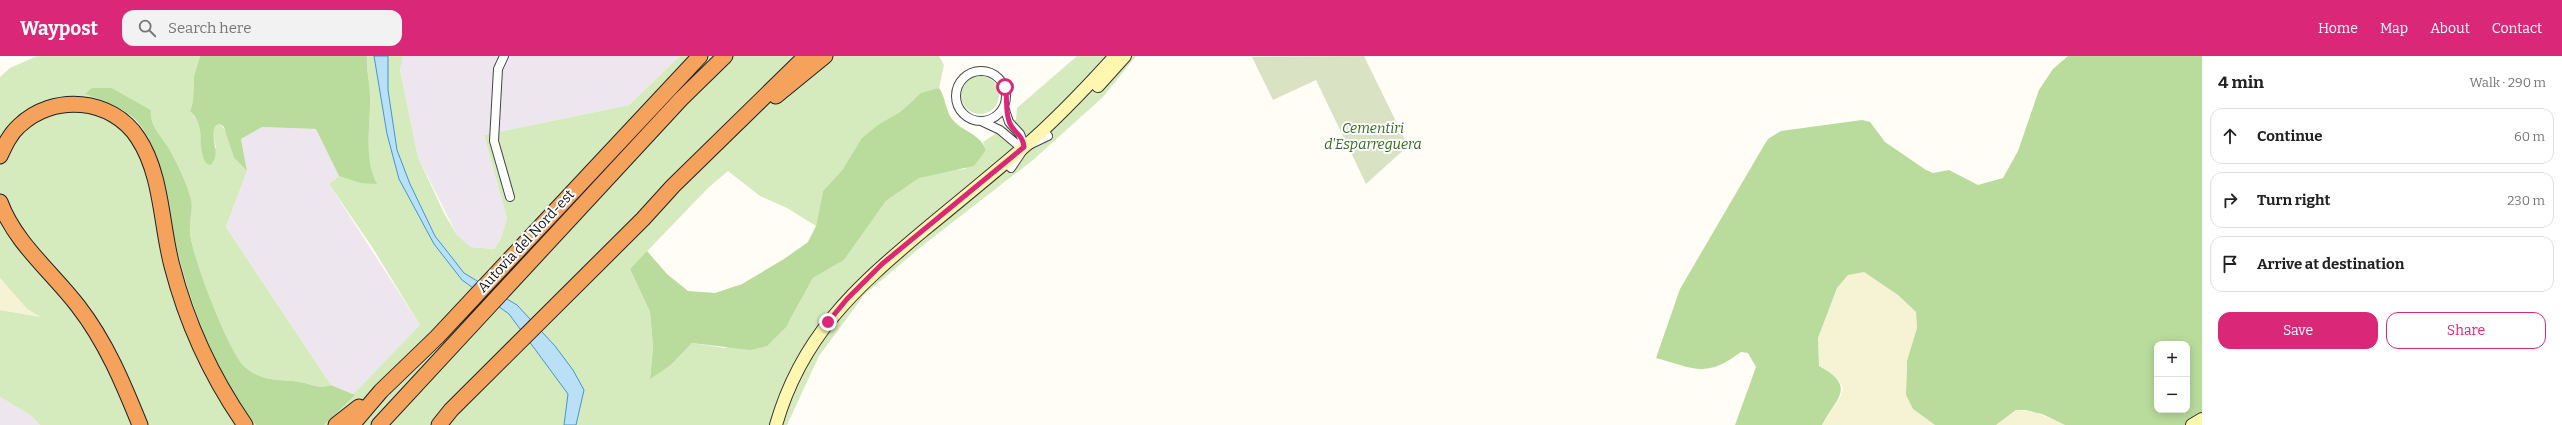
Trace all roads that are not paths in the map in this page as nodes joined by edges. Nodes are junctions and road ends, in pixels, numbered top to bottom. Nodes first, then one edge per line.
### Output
1 (504, 56) edge
2 (725, 56) edge
3 (806, 56) edge
4 (825, 56) edge
5 (1115, 56) edge
6 (1125, 56) edge
7 (698, 57) edge
8 (1004, 107) junction
9 (983, 122) junction
10 (1020, 134) junction
11 (1044, 135) junction
12 (1011, 141) junction
13 (1024, 147) junction
14 (0, 156) edge
15 (1009, 164) junction
16 (510, 197) dead end
17 (0, 202) edge
18 (643, 219) junction
19 (381, 391) junction
20 (451, 410) junction
21 (2202, 419) edge
22 (140, 425) edge
23 (245, 425) edge
24 (336, 425) edge
25 (352, 425) edge
26 (379, 425) edge
27 (432, 425) edge
28 (439, 425) edge
29 (776, 425) edge
30 (2192, 425) edge

1 - 16 street
2 - 26 highway, Autovia del Nord-est
3 - 18 highway
4 - 18 highway
5 - 11 main road
6 - 11 main road
7 - 19 highway, Autovia del Nord-est
8 - 9 street
8 - 9 street
8 - 10 street
9 - 12 street
10 - 11 street
10 - 13 street
11 - 13 main road
11 - 15 main road
12 - 13 street
12 - 15 street
13 - 15 main road
14 - 23 highway
15 - 29 main road
17 - 22 highway
18 - 20 highway
19 - 24 highway
19 - 25 highway, Autovia del Nord-est
20 - 27 highway
20 - 28 highway
21 - 30 main road

